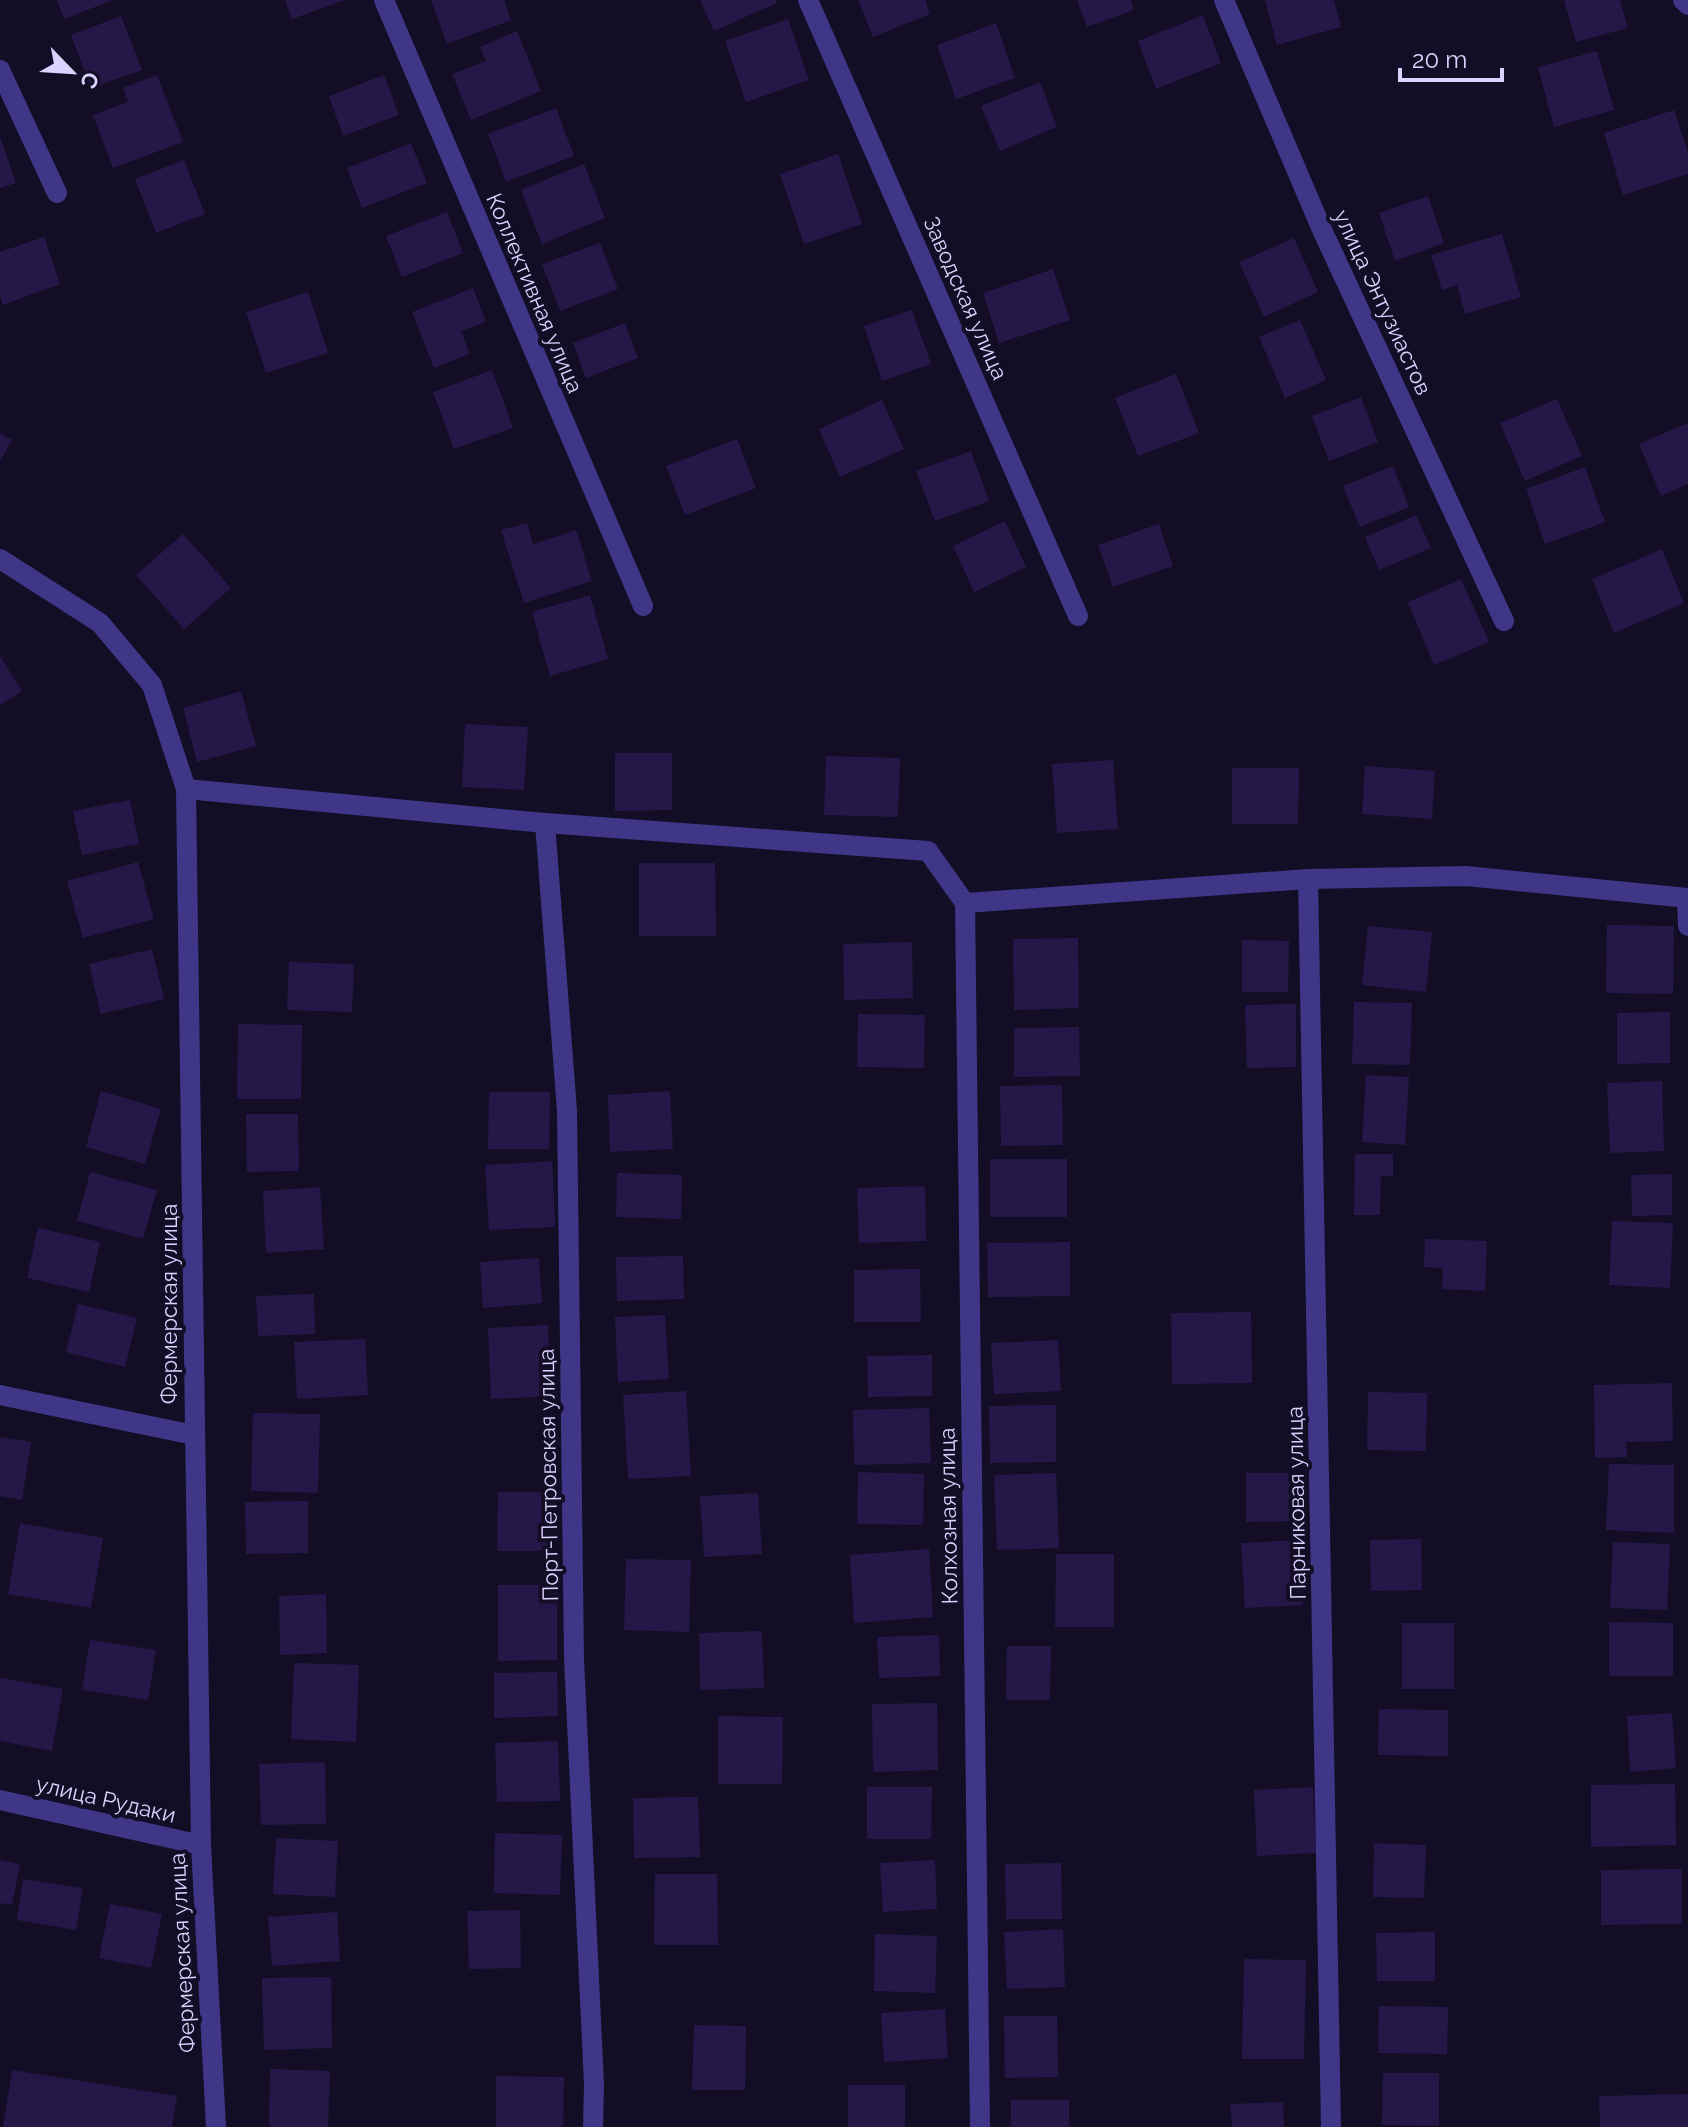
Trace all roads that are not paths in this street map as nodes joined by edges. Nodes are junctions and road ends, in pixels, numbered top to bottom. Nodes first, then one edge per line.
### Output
1 (384, 0) edge
2 (808, 0) edge
3 (1224, 0) edge
4 (1683, 0) edge
5 (1688, 5) edge
6 (0, 70) edge
7 (57, 193) dead end
8 (0, 559) edge
9 (643, 606) dead end
10 (1078, 616) dead end
11 (1504, 621) dead end
12 (186, 789) junction
13 (545, 823) junction
14 (1308, 879) junction
15 (1688, 898) edge
16 (965, 903) junction
17 (1688, 926) edge
18 (0, 1395) edge
19 (194, 1435) junction
20 (0, 1800) edge
21 (201, 1845) junction
22 (216, 2127) edge
23 (593, 2127) edge
24 (980, 2127) edge
25 (1331, 2127) edge

1 - 9 street, Коллективная улица
2 - 10 street, Заводская улица
3 - 11 street, улица Энтузиастов
4 - 5 street
6 - 7 street
8 - 12 street, Фермерская улица
12 - 13 street
12 - 19 street, Фермерская улица
13 - 16 street
13 - 23 street, Порт-Петровская улица
14 - 15 street
14 - 16 street
14 - 25 street, Парниковая улица
15 - 17 street
16 - 24 street, Колхозная улица
18 - 19 street
19 - 21 street, Фермерская улица
20 - 21 street, улица Рудаки
21 - 22 street, Фермерская улица

